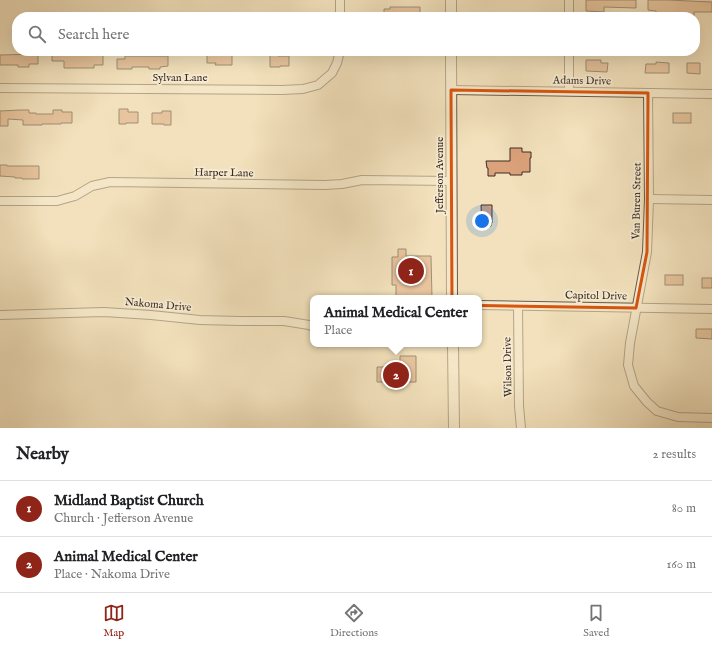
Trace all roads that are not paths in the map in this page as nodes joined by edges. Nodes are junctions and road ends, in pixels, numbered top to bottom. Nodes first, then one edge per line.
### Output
1 (340, 0) edge
2 (451, 0) edge
3 (570, 0) edge
4 (340, 12) edge
5 (451, 12) edge
6 (569, 12) edge
7 (339, 56) edge
8 (451, 56) edge
9 (569, 56) edge
10 (0, 88) edge
11 (451, 90) junction
12 (569, 91) junction
13 (648, 93) junction
14 (712, 94) edge
15 (452, 181) junction
16 (649, 198) junction
17 (712, 200) edge
18 (0, 201) edge
19 (452, 295) edge
20 (482, 305) edge
21 (518, 306) junction
22 (636, 308) junction
23 (712, 309) edge
24 (0, 315) edge
25 (310, 326) edge
26 (453, 347) edge
27 (712, 418) edge
28 (454, 428) edge
29 (521, 428) edge

1 - 4 street
2 - 5 street
3 - 6 street
7 - 10 street, Sylvan Lane
8 - 11 street, Jefferson Avenue
9 - 12 street
11 - 12 street, Adams Drive
11 - 15 street, Jefferson Avenue
12 - 13 street, Adams Drive
13 - 14 street, Adams Drive
13 - 16 street, Van Buren Street
15 - 18 street, Harper Lane
15 - 19 street, Jefferson Avenue
16 - 17 street
16 - 22 street, Van Buren Street
20 - 21 street, Capitol Drive
21 - 22 street, Capitol Drive
21 - 29 street, Wilson Drive
22 - 23 street, Capitol Drive
22 - 27 street, Van Buren Street
24 - 25 street, Nakoma Drive
26 - 28 street

